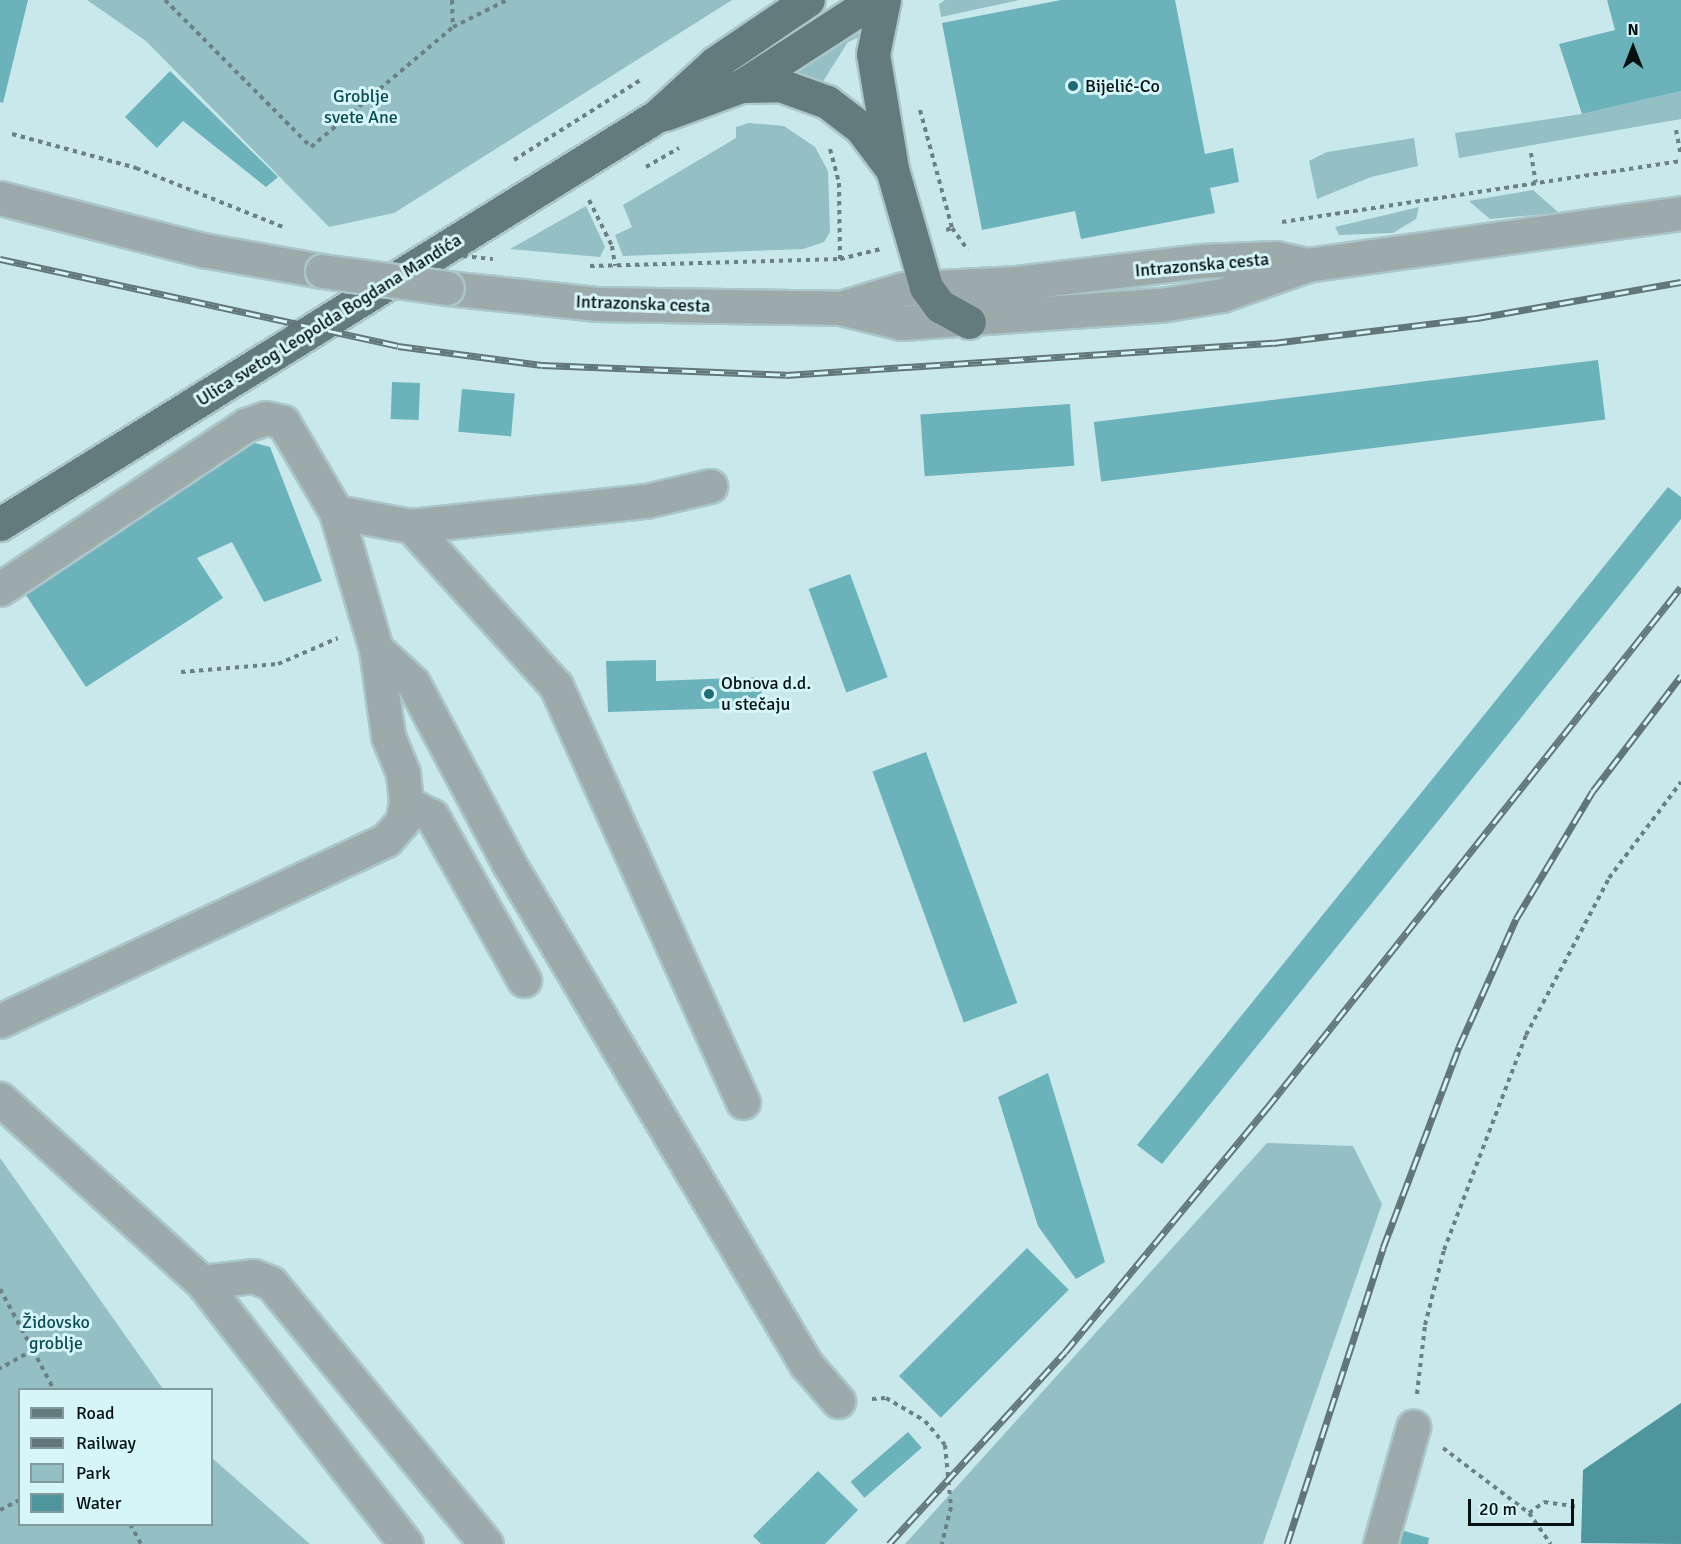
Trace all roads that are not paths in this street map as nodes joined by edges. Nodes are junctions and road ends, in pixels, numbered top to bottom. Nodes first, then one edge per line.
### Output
1 (874, 0) edge
2 (884, 0) edge
3 (805, 1) edge
4 (741, 86) junction
5 (657, 116) junction
6 (892, 169) junction
7 (0, 198) edge
8 (1681, 213) edge
9 (1307, 265) junction
10 (926, 287) junction
11 (840, 308) junction
12 (969, 322) junction
13 (710, 486) dead end
14 (336, 513) junction
15 (0, 524) edge
16 (411, 526) junction
17 (0, 589) edge
18 (376, 649) junction
19 (406, 804) junction
20 (524, 980) dead end
21 (0, 1021) edge
22 (0, 1099) edge
23 (743, 1102) dead end
24 (202, 1282) junction
25 (838, 1401) road end
26 (1413, 1427) road end
27 (406, 1544) edge
28 (486, 1544) edge
29 (1380, 1544) edge

1 - 4 main road, Ulica svetog Leopolda Bogdana Mandića
2 - 6 main road
3 - 5 main road, Ulica svetog Leopolda Bogdana Mandića
4 - 5 main road, Ulica svetog Leopolda Bogdana Mandića
4 - 6 main road
5 - 15 main road, Ulica svetog Leopolda Bogdana Mandića
6 - 10 main road
7 - 11 street, Intrazonska cesta, bridge
8 - 9 street
9 - 10 street, Intrazonska cesta
9 - 12 street, Intrazonska cesta
10 - 11 street, Intrazonska cesta
10 - 12 main road
11 - 12 street, Intrazonska cesta
13 - 16 street
14 - 16 street
14 - 17 street
14 - 18 street
16 - 23 street
18 - 19 street
18 - 25 street
19 - 20 street
19 - 21 street
22 - 24 street
24 - 27 street
24 - 28 street
26 - 29 street

